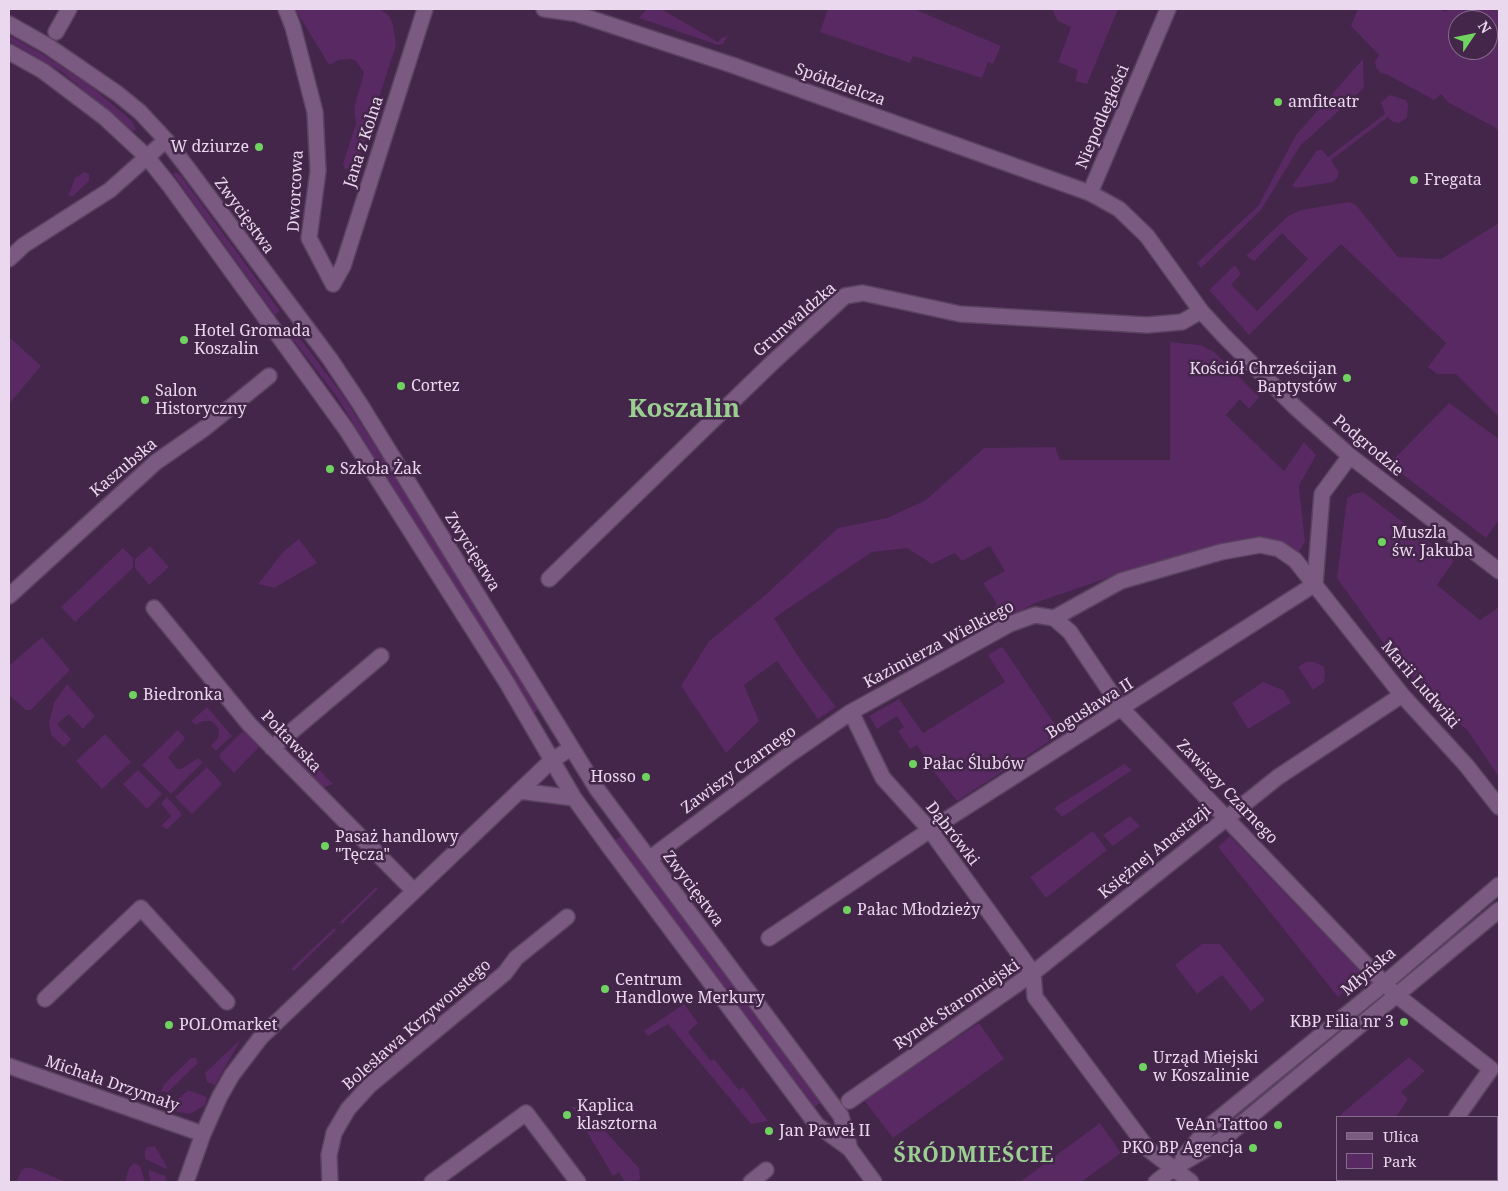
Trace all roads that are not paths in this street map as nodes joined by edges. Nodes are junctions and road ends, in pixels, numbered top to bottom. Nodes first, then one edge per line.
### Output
1 (69, 9) edge
2 (286, 9) edge
3 (425, 9) edge
4 (544, 9) edge
5 (562, 9) edge
6 (1168, 9) edge
7 (577, 14) junction
8 (9, 24) edge
9 (56, 32) dead end
10 (9, 52) edge
11 (166, 140) junction
12 (146, 158) junction
13 (1090, 192) junction
14 (9, 259) edge
15 (333, 284) joint
16 (1187, 291) joint
17 (1202, 311) junction
18 (269, 376) dead end
19 (1350, 456) junction
20 (1499, 571) edge
21 (549, 580) dead end
22 (1315, 584) junction
23 (9, 596) edge
24 (154, 608) dead end
25 (1054, 618) junction
26 (381, 656) dead end
27 (1402, 695) junction
28 (1122, 709) junction
29 (851, 712) junction
30 (272, 748) junction
31 (571, 748) junction
32 (551, 760) junction
33 (519, 791) junction
34 (574, 798) junction
35 (1499, 807) edge
36 (1227, 817) junction
37 (930, 830) junction
38 (648, 858) junction
39 (1499, 884) edge
40 (414, 891) junction
41 (1499, 910) edge
42 (567, 917) dead end
43 (769, 938) dead end
44 (1033, 973) junction
45 (1390, 989) junction
46 (45, 999) dead end
47 (227, 1002) dead end
48 (9, 1066) edge
49 (849, 1101) dead end
50 (1458, 1116) edge
51 (203, 1134) junction
52 (850, 1149) junction
53 (1174, 1168) junction
54 (766, 1170) dead end
55 (186, 1182) edge
56 (330, 1182) edge
57 (432, 1182) edge
58 (578, 1182) edge
59 (751, 1182) edge
60 (874, 1182) edge
61 (1156, 1182) edge
62 (1191, 1182) edge

1 - 9 street
2 - 15 street, Dworcowa
3 - 15 street, Jana z Kolna
4 - 7 street, Spółdzielcza
5 - 7 street, Spółdzielcza
6 - 13 street, Niepodległości
7 - 13 street, Spółdzielcza
8 - 11 street, Zwycięstwa
10 - 12 street, Zwycięstwa
11 - 12 street
11 - 31 street, Zwycięstwa
12 - 14 street
12 - 32 street, Zwycięstwa
13 - 16 street, Niepodległości
16 - 17 street, Podgrodzie
17 - 19 street, Podgrodzie
17 - 21 street, Grunwaldzka
18 - 23 street, Kaszubska
19 - 20 street, Podgrodzie
19 - 22 street
22 - 25 street
22 - 27 street, Marii Ludwiki
22 - 28 street, Bogusława II
24 - 30 street, Połtawska
25 - 28 street, Zawiszy Czarnego
25 - 29 street, Kazimierza Wielkiego
26 - 30 street
27 - 35 street, Marii Ludwiki
27 - 36 street, Księżnej Anastazji
28 - 36 street, Zawiszy Czarnego
28 - 37 street, Bogusława II
29 - 37 street, Dąbrówki
29 - 38 street, Zawiszy Czarnego
30 - 40 street, Połtawska
31 - 32 street
31 - 38 street, Zwycięstwa
32 - 33 street
32 - 34 street, Zwycięstwa
33 - 34 street
33 - 40 street
34 - 52 street, Zwycięstwa
36 - 44 street, Księżnej Anastazji
36 - 45 street, Zawiszy Czarnego
37 - 43 street, Bogusława II
37 - 44 street, Dąbrówki
38 - 52 street, Zwycięstwa
39 - 45 street, Młyńska
40 - 51 street
41 - 45 street, Młyńska
42 - 56 street, Bolesława Krzywoustego
44 - 49 street, Rynek Staromiejski
44 - 53 street, Rynek Staromiejski
45 - 50 street, Zawiszy Czarnego
45 - 53 street, Młyńska
46 - 47 street
48 - 51 street, Michała Drzymały
51 - 55 street
52 - 60 street, Zwycięstwa
53 - 61 street, Młyńska
53 - 62 street, Rynek Staromiejski
54 - 59 street
57 - 58 street

